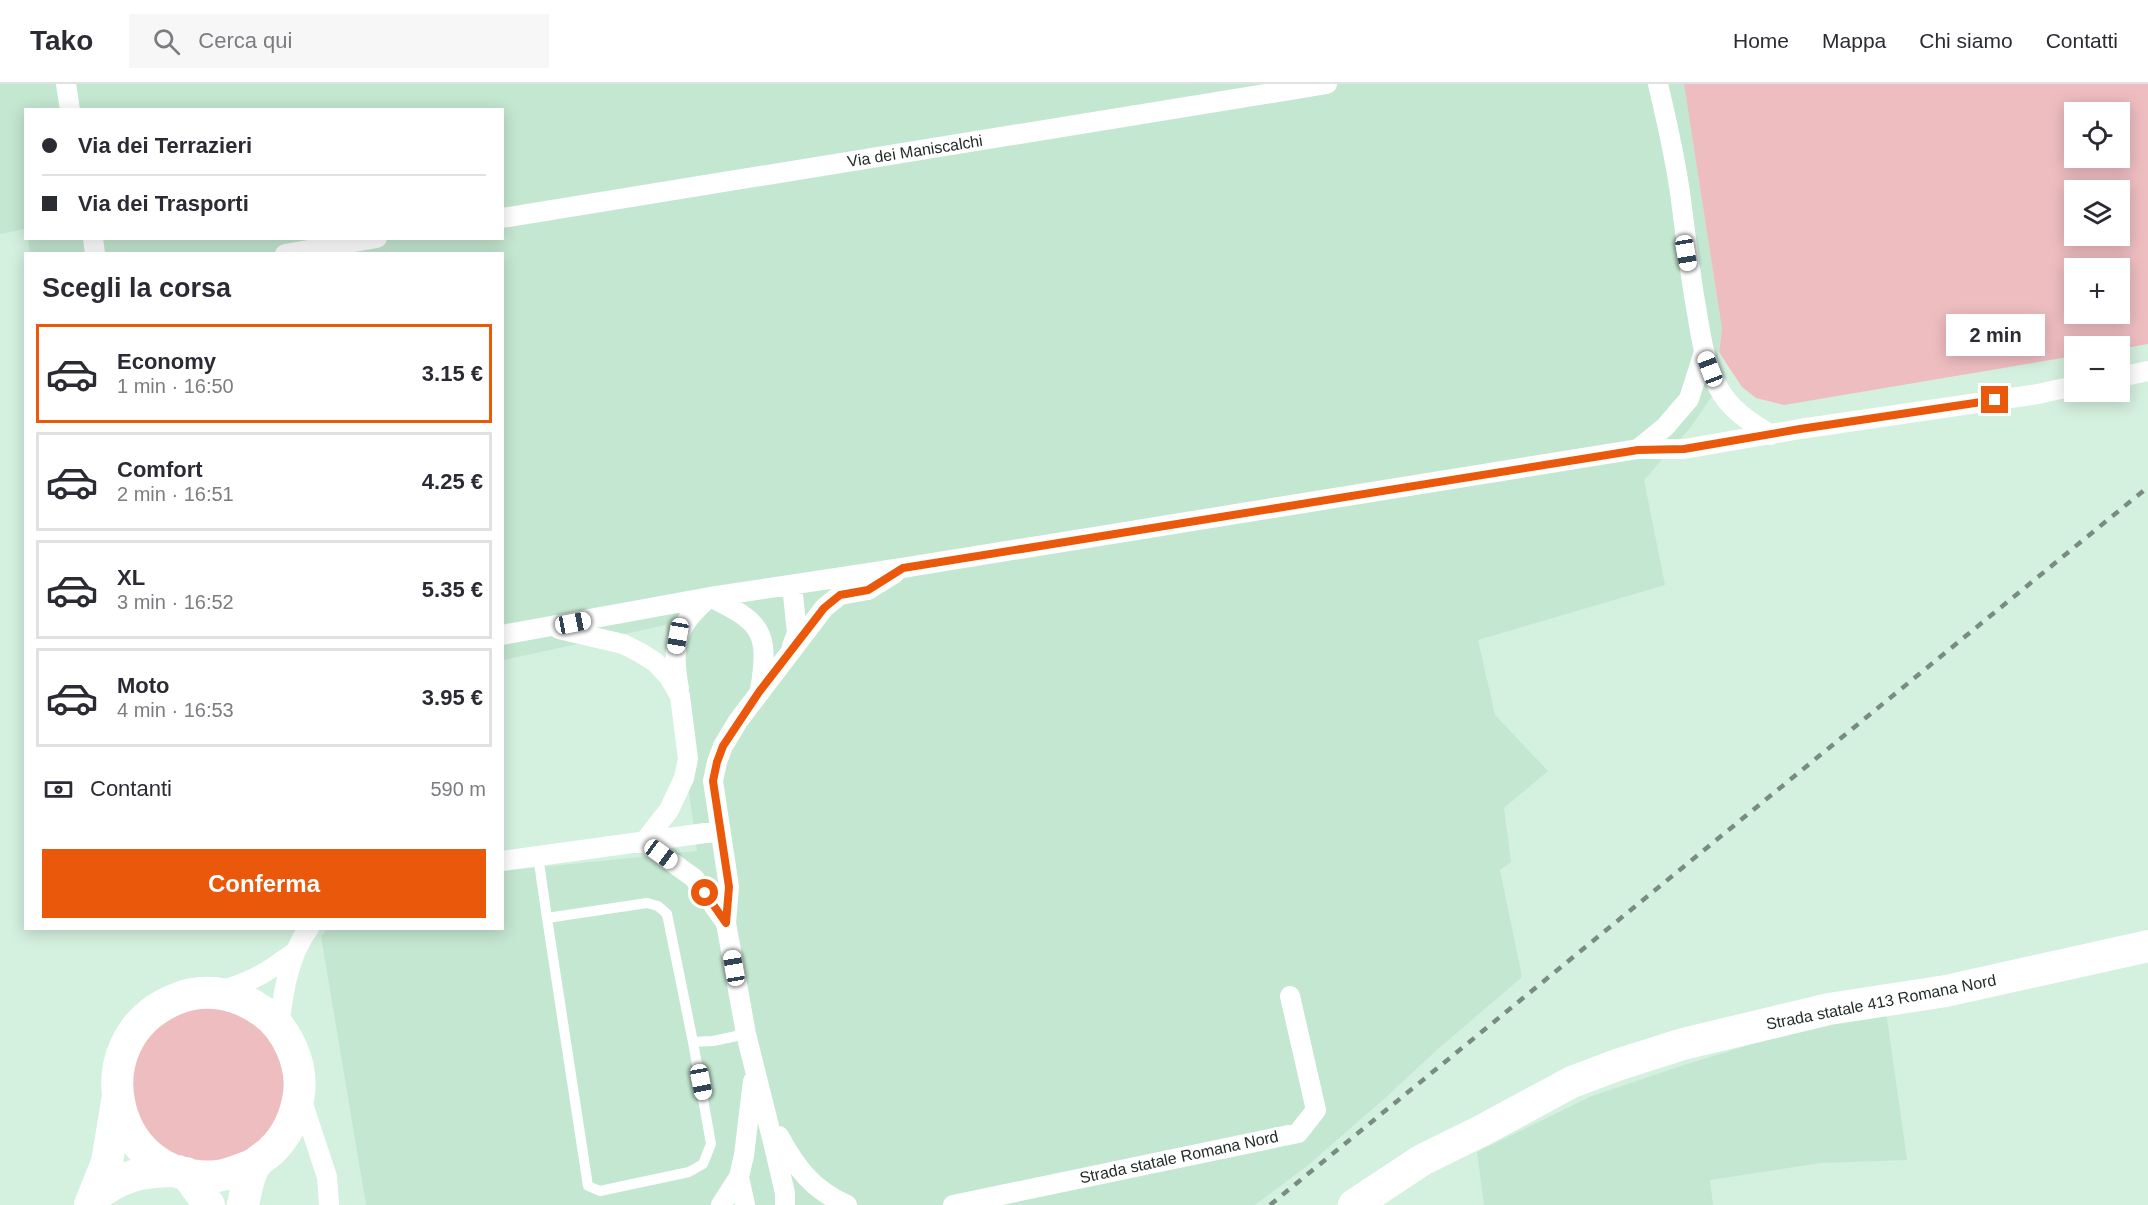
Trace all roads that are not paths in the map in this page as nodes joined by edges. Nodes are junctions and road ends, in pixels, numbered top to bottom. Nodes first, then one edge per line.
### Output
1 (66, 84) edge
2 (1327, 84) edge
3 (1658, 84) edge
4 (70, 108) edge
5 (504, 218) edge
6 (366, 240) edge
7 (296, 252) edge
8 (1704, 352) junction
9 (2148, 371) edge
10 (2130, 374) edge
11 (2064, 388) edge
12 (1771, 435) junction
13 (1638, 450) junction
14 (903, 568) junction
15 (792, 585) junction
16 (710, 597) junction
17 (550, 627) junction
18 (504, 635) edge
19 (790, 651) junction
20 (759, 692) junction
21 (680, 696) junction
22 (720, 831) junction
23 (644, 842) junction
24 (538, 856) junction
25 (504, 861) edge
26 (547, 918) junction
27 (726, 923) junction
28 (308, 930) edge
29 (2148, 946) edge
30 (296, 951) junction
31 (214, 993) junction
32 (1290, 996) dead end
33 (279, 1027) junction
34 (746, 1034) junction
35 (693, 1042) junction
36 (754, 1069) junction
37 (299, 1092) junction
38 (118, 1101) junction
39 (765, 1112) junction
40 (256, 1163) junction
41 (182, 1172) junction
42 (739, 1177) junction
43 (92, 1201) edge
44 (209, 1205) edge
45 (243, 1205) edge
46 (329, 1205) edge
47 (721, 1205) edge
48 (745, 1205) edge
49 (784, 1205) edge
50 (847, 1205) edge
51 (954, 1205) edge
52 (1354, 1205) edge

1 - 4 street
2 - 5 street, Via dei Maniscalchi
3 - 8 street
6 - 7 street
8 - 12 street
8 - 13 street
9 - 10 street
11 - 12 street
12 - 13 street
13 - 14 street
14 - 15 street
14 - 19 street
15 - 16 street
15 - 19 street
16 - 17 street
16 - 20 street
16 - 21 street
17 - 18 street
17 - 21 street
19 - 20 street
20 - 22 street
21 - 23 street
22 - 23 street
22 - 27 street
23 - 24 street
23 - 27 street
24 - 25 street
24 - 26 lane
26 - 35 lane
26 - 35 lane
27 - 34 street
28 - 30 street
29 - 52 main road, Strada statale 413 Romana Nord
30 - 31 street
30 - 33 street
31 - 33 main road
31 - 38 main road
32 - 51 street, Strada statale Romana Nord
33 - 37 main road
34 - 35 lane
34 - 36 street
36 - 39 street
36 - 42 street
37 - 40 main road
37 - 46 street
38 - 41 main road
38 - 43 main road
39 - 49 street
39 - 50 street
40 - 41 main road
40 - 45 main road
41 - 43 main road
41 - 44 main road
42 - 47 street
42 - 48 street

